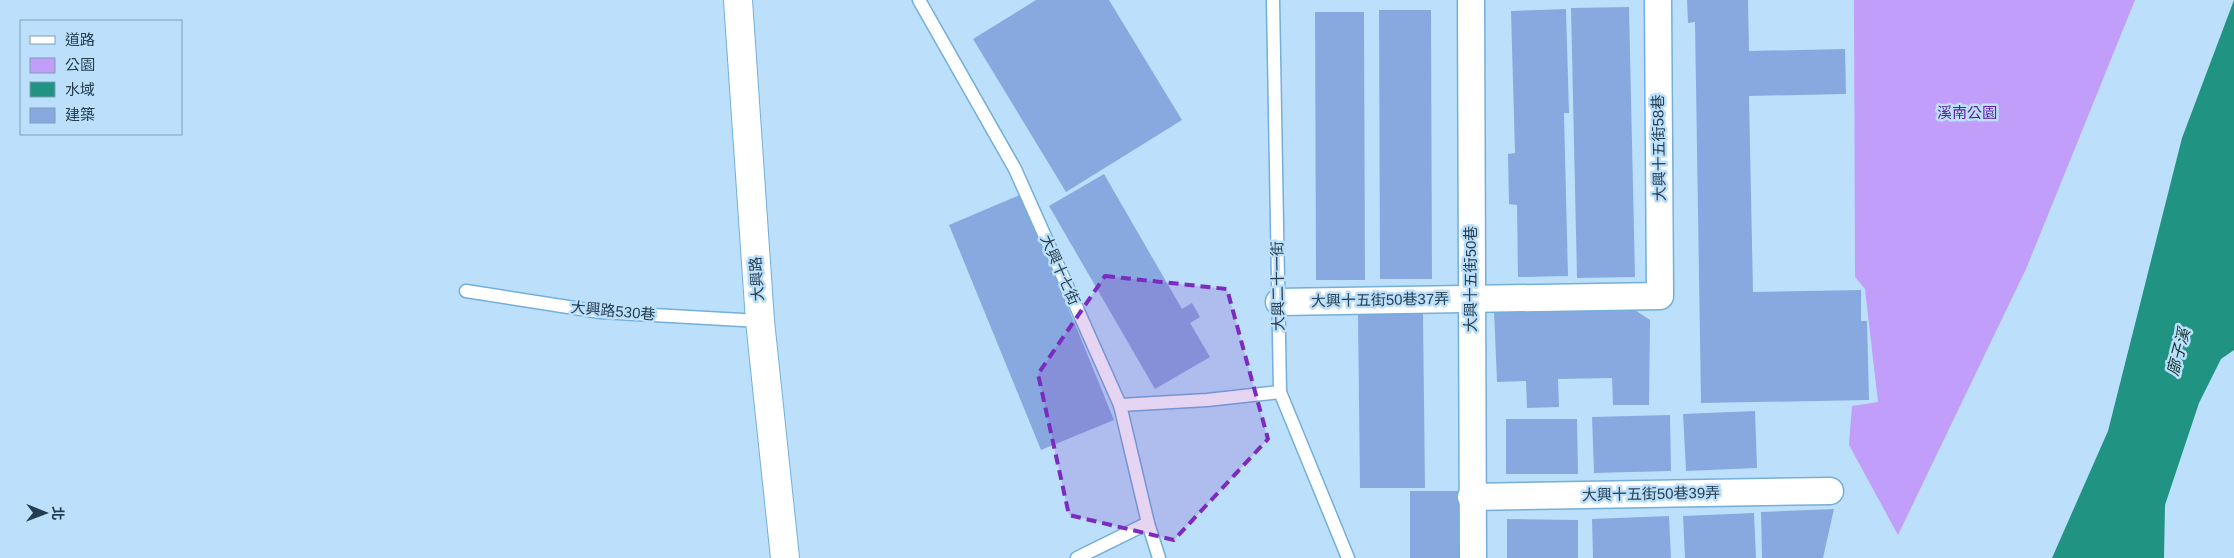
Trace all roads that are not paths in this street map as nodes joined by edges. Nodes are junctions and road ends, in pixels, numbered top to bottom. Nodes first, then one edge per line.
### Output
1 (738, 0) edge
2 (919, 0) edge
3 (1274, 0) edge
4 (1471, 0) edge
5 (1658, 0) edge
6 (466, 291) dead end
7 (1660, 296) joint
8 (1471, 299) junction
9 (1279, 302) junction
10 (760, 321) junction
11 (1280, 392) junction
12 (1120, 405) junction
13 (1830, 491) dead end
14 (1471, 497) junction
15 (1148, 524) junction
16 (785, 558) edge
17 (1077, 558) edge
18 (1159, 558) edge
19 (1348, 558) edge
20 (1473, 558) edge

1 - 10 main road, 大興路
2 - 12 lane, 大興十七街
3 - 9 lane, 大興二十一街
4 - 8 street, 大興十五街50巷
5 - 7 street, 大興十五街58巷
6 - 10 lane, 大興路530巷
7 - 8 street, 大興十五街50巷37弄
8 - 9 street, 大興十五街50巷37弄
8 - 14 street, 大興十五街50巷
9 - 11 lane, 大興二十一街
10 - 16 main road, 大興路
11 - 12 lane
11 - 19 lane, 大興二十一街
12 - 15 lane, 大興十七街
13 - 14 street, 大興十五街50巷39弄
14 - 20 street, 大興十五街50巷
15 - 17 lane
15 - 18 lane, 大興十七街

